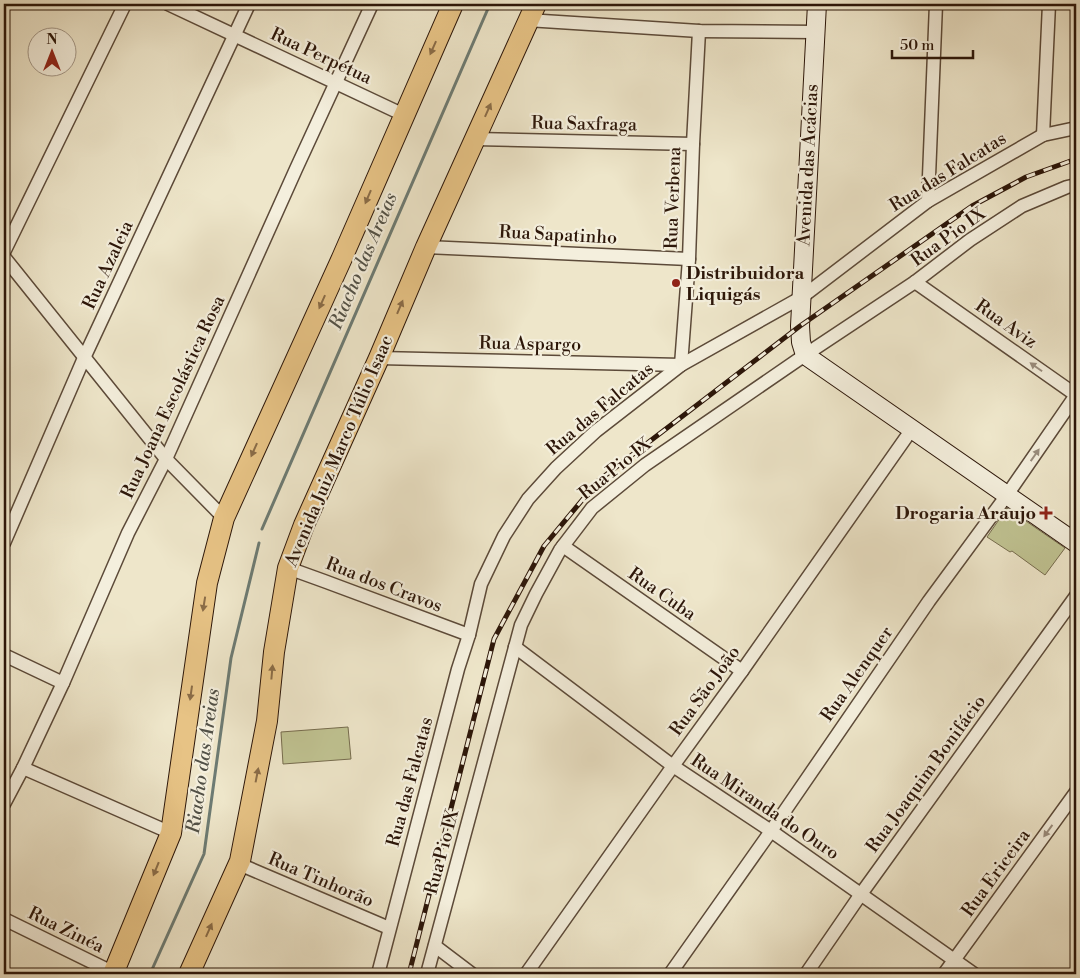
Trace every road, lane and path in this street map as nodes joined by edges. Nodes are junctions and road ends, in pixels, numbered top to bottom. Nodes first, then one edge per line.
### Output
1 (125, 4) edge
2 (168, 4) edge
3 (249, 4) edge
4 (372, 4) edge
5 (453, 4) edge
6 (817, 4) edge
7 (936, 4) edge
8 (1049, 4) edge
9 (532, 12) edge
10 (699, 31) junction
11 (816, 32) junction
12 (235, 34) junction
13 (336, 83) junction
14 (404, 115) junction
15 (1076, 128) edge
16 (1043, 135) junction
17 (475, 139) junction
18 (692, 144) junction
19 (1076, 185) edge
20 (928, 201) junction
21 (426, 247) junction
22 (4, 252) edge
23 (4, 257) edge
24 (689, 259) junction
25 (915, 282) junction
26 (802, 297) junction
27 (805, 355) junction
28 (84, 358) junction
29 (379, 358) junction
30 (681, 365) junction
31 (1076, 395) edge
32 (912, 429) junction
33 (166, 459) junction
34 (1007, 495) junction
35 (224, 518) junction
36 (4, 543) edge
37 (1076, 543) edge
38 (563, 546) junction
39 (288, 568) junction
40 (1076, 596) edge
41 (468, 635) junction
42 (515, 647) junction
43 (4, 655) edge
44 (742, 671) junction
45 (63, 682) junction
46 (673, 766) junction
47 (23, 768) junction
48 (1076, 792) edge
49 (4, 804) edge
50 (771, 831) junction
51 (171, 833) junction
52 (239, 864) junction
53 (861, 894) junction
54 (4, 919) edge
55 (389, 928) junction
56 (435, 946) junction
57 (954, 960) junction
58 (113, 974) edge
59 (189, 974) edge
60 (378, 974) edge
61 (427, 974) edge
62 (472, 974) edge
63 (526, 974) edge
64 (670, 974) edge
65 (806, 974) edge
66 (944, 974) edge
67 (974, 974) edge

1 - 22 street
2 - 12 street, Rua Perpétua
3 - 12 street, Rua Azaleia
4 - 13 street, Rua Joana Escolástica Rosa
5 -> 14 main road
6 - 11 main road, Avenida das Acácias
7 - 20 street
8 - 16 street
9 - 10 street
17 -> 9 main road, Avenida Juiz Marco Túlio Isaac
10 - 11 street
10 - 18 street, Rua Verbena
11 - 26 main road, Avenida das Acácias
12 - 13 street, Rua Perpétua
12 - 28 street, Rua Azaleia
13 - 14 street, Rua Perpétua
13 - 33 street, Rua Joana Escolástica Rosa
14 -> 35 main road
15 - 16 street, Rua das Falcatas
16 - 20 street, Rua das Falcatas
17 - 18 street, Rua Saxfraga
17 - 21 main road, Avenida Juiz Marco Túlio Isaac
18 - 24 street, Rua Verbena
19 - 25 street, Rua Pio IX
20 - 26 street, Rua das Falcatas
21 - 24 street, Rua Sapatinho
29 -> 21 main road, Avenida Juiz Marco Túlio Isaac
23 - 28 street
24 - 30 street, Rua Verbena
25 - 27 street, Rua Pio IX
31 -> 25 street, Rua Aviz
26 - 27 main road, Avenida das Acácias
26 - 30 street, Rua das Falcatas
27 - 32 main road
27 - 38 street, Rua Pio IX
28 - 33 street
28 - 36 street, Rua Azaleia
29 - 30 street, Rua Aspargo
29 - 39 main road, Avenida Juiz Marco Túlio Isaac
30 - 41 street, Rua das Falcatas
34 -> 31 street, Rua Alenquer
32 - 34 main road
32 - 44 street, Rua São João
33 - 35 street
33 - 45 street, Rua Joana Escolástica Rosa
34 - 37 main road
34 - 50 street, Rua Alenquer
35 -> 51 main road
38 - 42 street, Rua Pio IX
38 - 44 street, Rua Cuba
39 - 41 street, Rua dos Cravos
52 -> 39 main road, Avenida Juiz Marco Túlio Isaac
40 - 53 street, Rua Joaquim Bonifácio
41 - 55 street, Rua das Falcatas
42 - 46 street, Rua Miranda do Ouro
42 - 56 street, Rua Pio IX
43 - 45 street
44 - 46 street, Rua São João
45 - 47 street, Rua Joana Escolástica Rosa
46 - 50 street, Rua Miranda do Ouro
46 - 63 street, Rua São João
47 - 49 street, Rua Joana Escolástica Rosa
47 - 51 street
48 -> 57 street, Rua Ericeira
50 - 53 street, Rua Miranda do Ouro
50 - 64 street, Rua Alenquer
51 -> 58 main road
52 - 55 street, Rua Tinhorão
59 -> 52 main road, Avenida Juiz Marco Túlio Isaac
53 - 57 street, Rua Miranda do Ouro
53 - 65 street, Rua Joaquim Bonifácio
54 - 58 street, Rua Zinéa
55 - 60 street, Rua das Falcatas
56 - 61 street, Rua Pio IX
56 - 62 street
57 - 66 street, Rua Ericeira
57 - 67 street, Rua Miranda do Ouro

